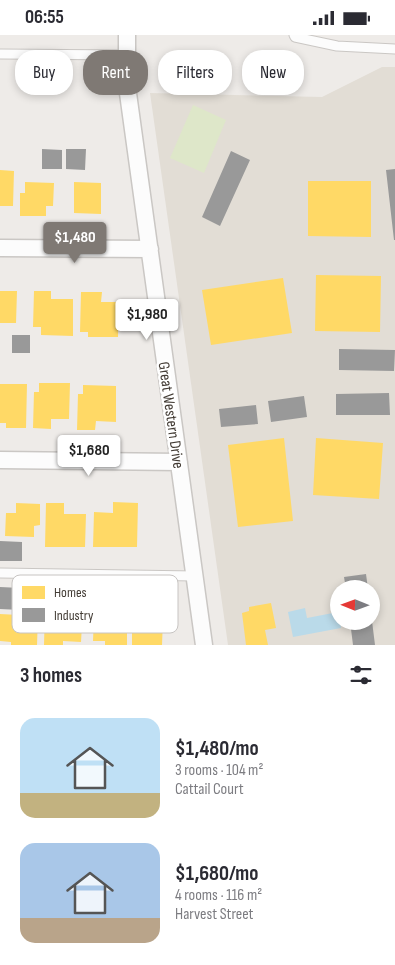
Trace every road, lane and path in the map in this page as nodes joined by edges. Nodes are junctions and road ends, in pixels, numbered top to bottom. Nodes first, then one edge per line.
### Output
1 (126, 35) edge
2 (294, 35) edge
3 (395, 49) edge
4 (127, 50) edge
5 (0, 54) edge
6 (83, 55) edge
7 (128, 95) edge
8 (0, 248) edge
9 (150, 249) junction
10 (0, 460) edge
11 (179, 462) junction
12 (0, 573) edge
13 (130, 575) edge
14 (178, 576) edge
15 (195, 576) junction
16 (204, 645) edge

1 - 4 street, Great Western Drive
2 - 3 lane
5 - 6 lane
7 - 9 street, Great Western Drive
8 - 9 street
9 - 11 street, Great Western Drive
10 - 11 street
11 - 15 street, Great Western Drive
12 - 13 lane
14 - 15 lane
15 - 16 street, Great Western Drive

